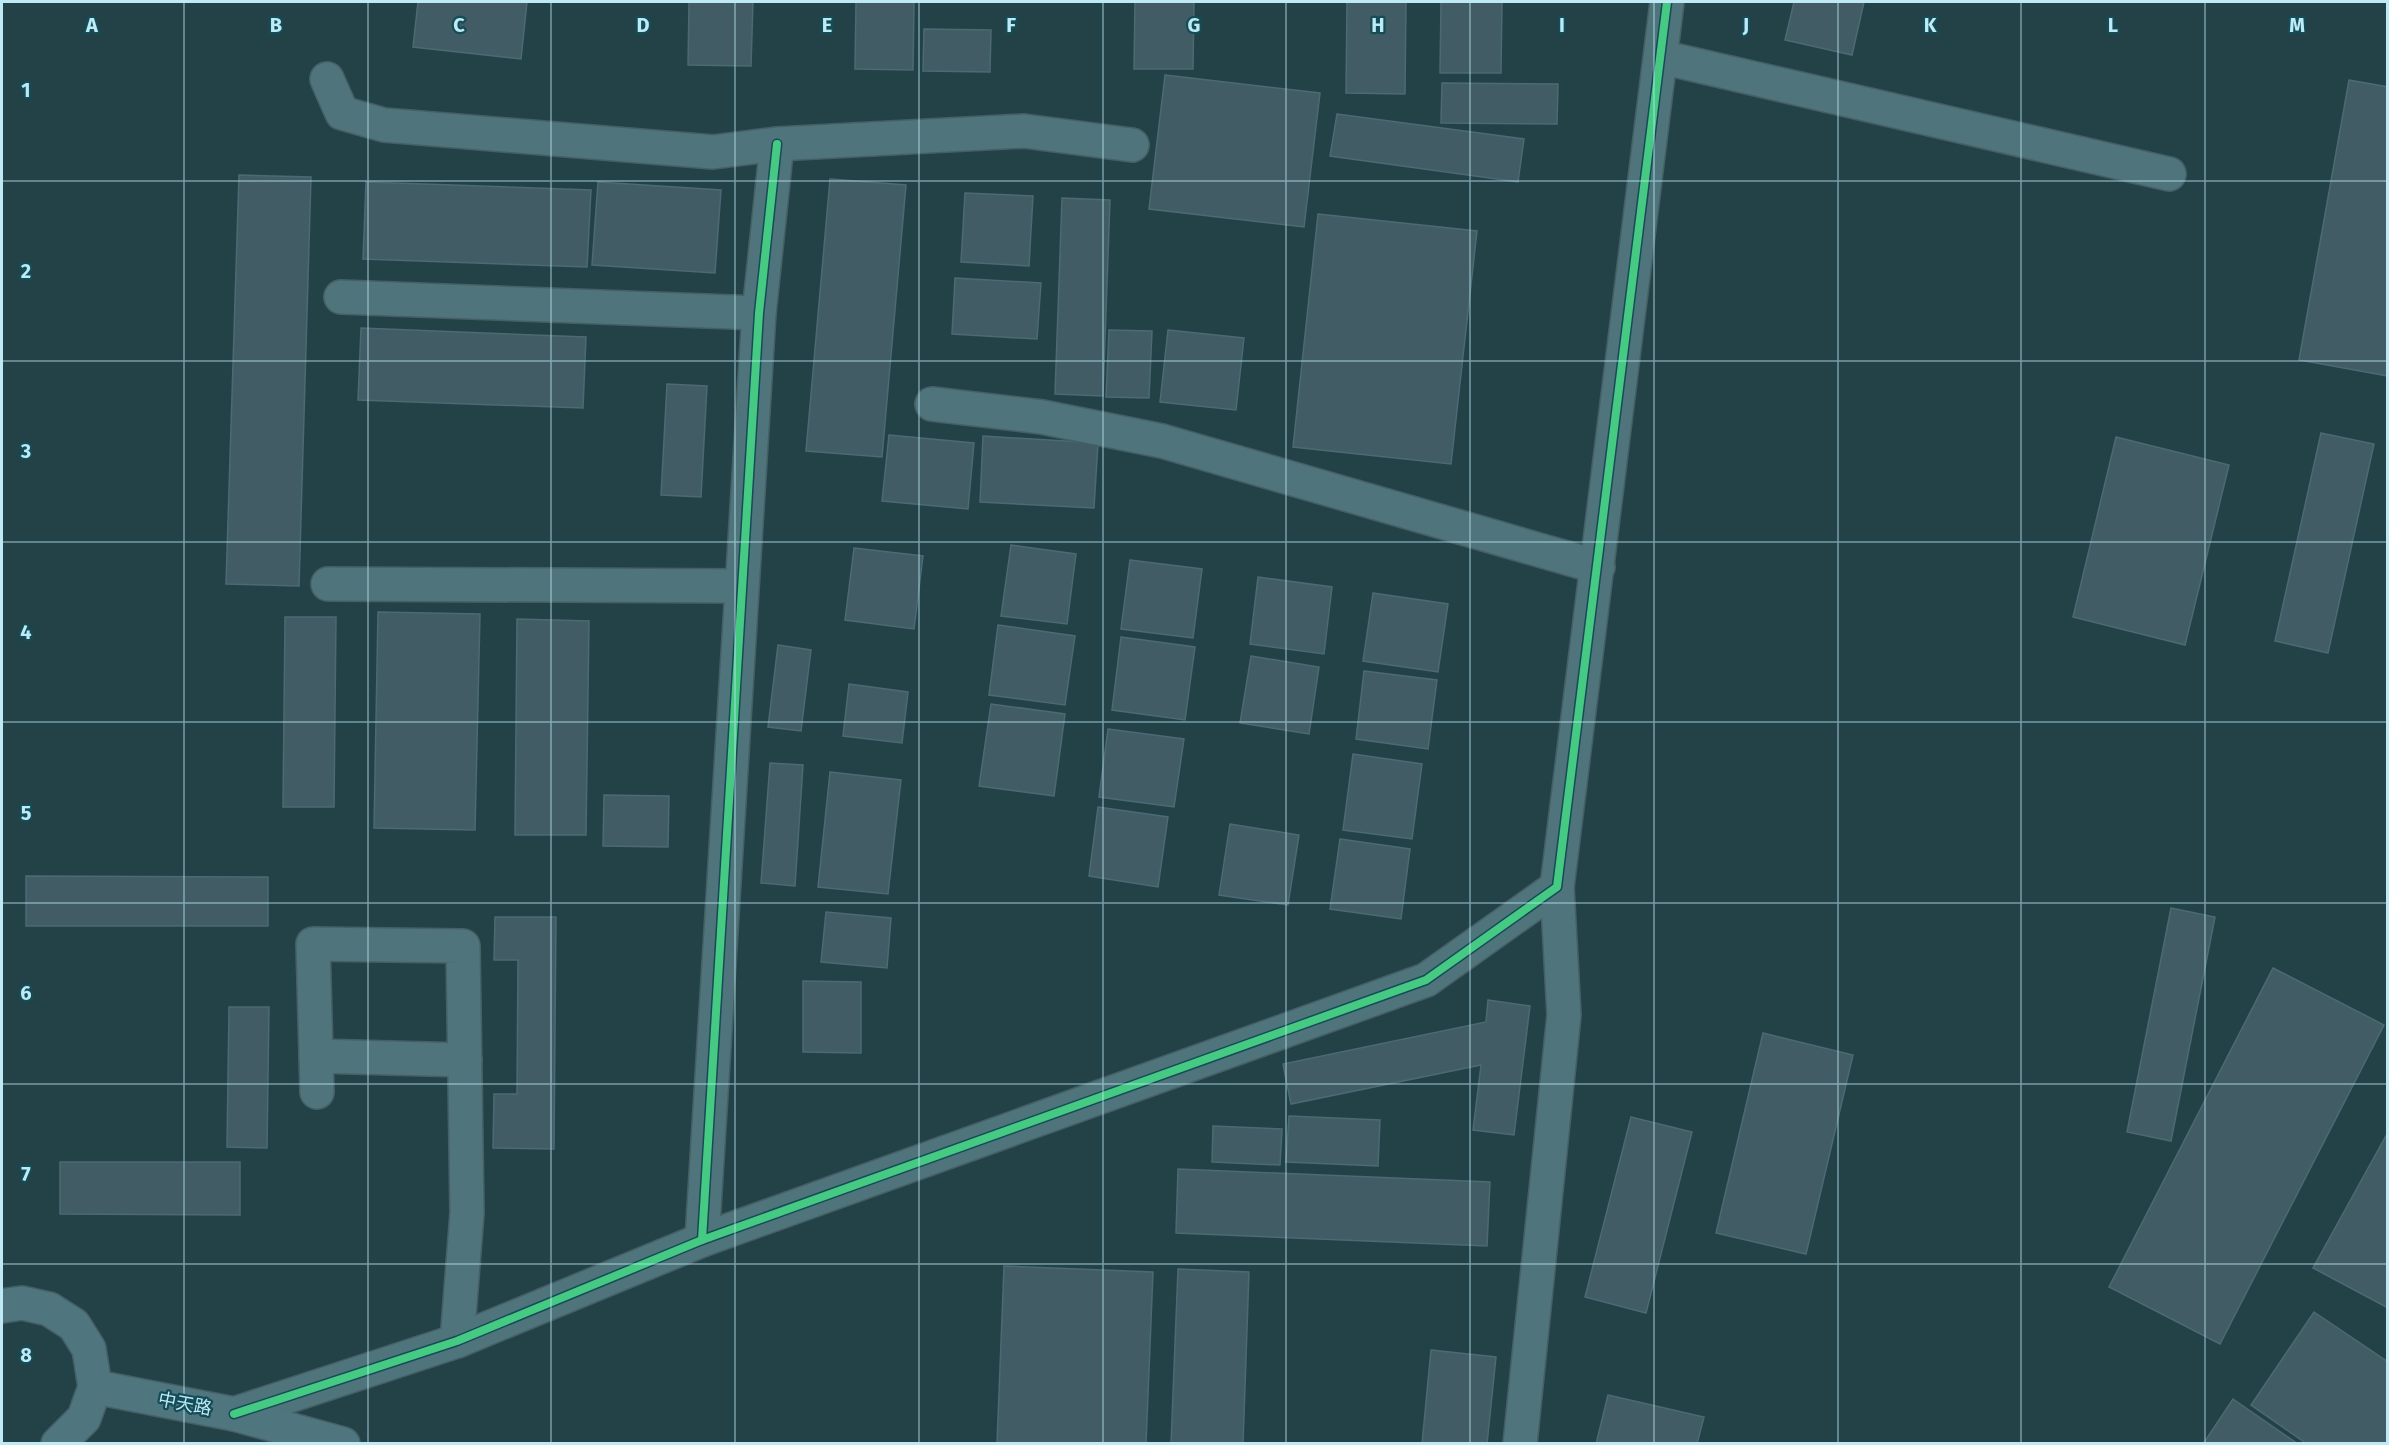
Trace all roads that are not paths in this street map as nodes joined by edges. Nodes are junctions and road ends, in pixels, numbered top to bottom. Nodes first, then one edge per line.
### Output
1 (1667, 2) edge
2 (1661, 57) junction
3 (327, 79) dead end
4 (777, 144) junction
5 (1132, 145) dead end
6 (2169, 174) dead end
7 (341, 297) dead end
8 (759, 313) junction
9 (932, 404) dead end
10 (1598, 567) junction
11 (328, 584) dead end
12 (742, 586) junction
13 (1557, 887) junction
14 (316, 1056) junction
15 (465, 1060) junction
16 (317, 1092) dead end
17 (702, 1240) junction
18 (2, 1306) edge
19 (457, 1341) junction
20 (95, 1387) junction
21 (234, 1414) junction
22 (58, 1443) edge
23 (343, 1443) edge
24 (1520, 1443) edge

1 - 2 street
2 - 6 street
2 - 10 street
3 - 4 street
4 - 5 street
4 - 8 street
7 - 8 street
8 - 12 street
9 - 10 street
10 - 13 street
11 - 12 street
12 - 17 street
13 - 17 street
13 - 24 street
14 - 15 street
14 - 15 street
14 - 16 street
15 - 19 street
17 - 19 street
18 - 20 main road
19 - 21 street
20 - 21 main road, 中天路
20 - 22 main road
21 - 23 main road, 中天路

